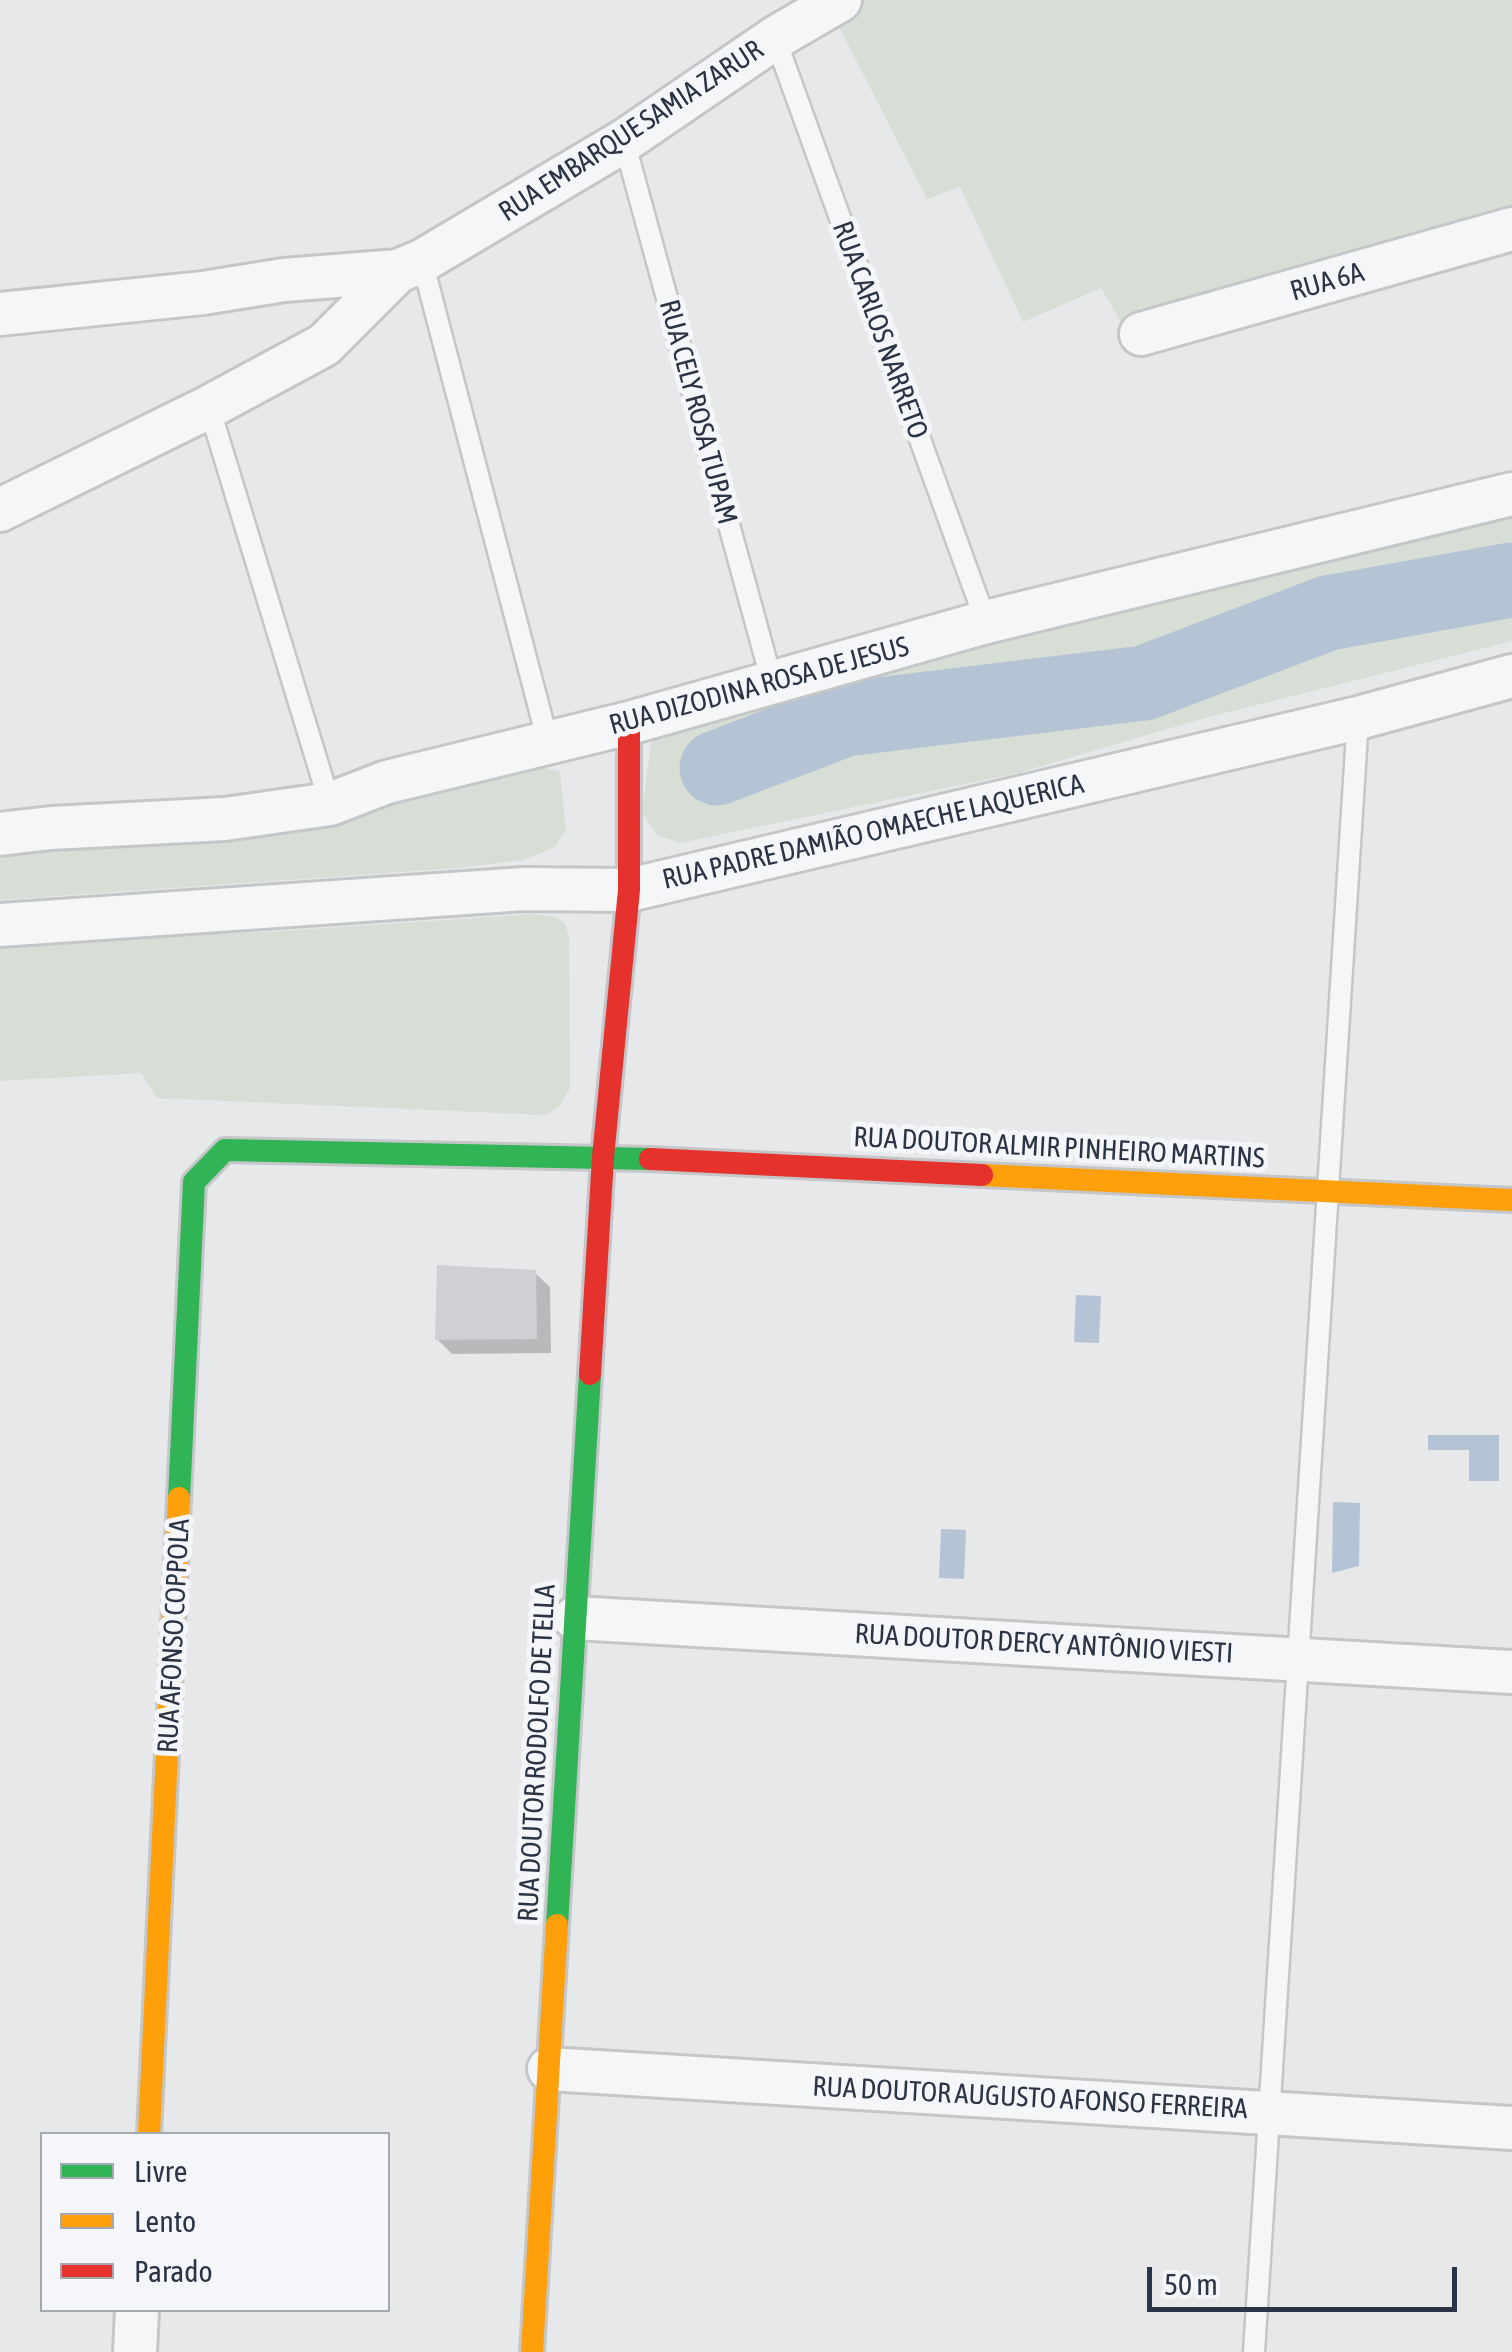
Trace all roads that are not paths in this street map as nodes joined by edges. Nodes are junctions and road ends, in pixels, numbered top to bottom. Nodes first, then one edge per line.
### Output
1 (840, 0) edge
2 (774, 38) junction
3 (624, 141) junction
4 (1512, 230) edge
5 (410, 266) junction
6 (0, 314) edge
7 (1141, 334) dead end
8 (209, 407) junction
9 (1512, 494) edge
10 (0, 510) edge
11 (986, 622) junction
12 (1512, 676) edge
13 (772, 682) junction
14 (1358, 718) junction
15 (629, 723) junction
16 (548, 742) junction
17 (330, 804) junction
18 (0, 834) edge
19 (629, 890) junction
20 (0, 925) edge
21 (603, 1157) junction
22 (1328, 1190) junction
23 (1512, 1200) edge
24 (575, 1618) junction
25 (1298, 1658) junction
26 (1512, 1672) edge
27 (548, 2069) junction
28 (1269, 2112) junction
29 (1512, 2128) edge
30 (149, 2132) edge
31 (137, 2312) edge
32 (134, 2352) edge
33 (532, 2352) edge
34 (1254, 2352) edge

1 - 2 street, RUA EMBARQUE SAMIA ZARUR
2 - 3 street, RUA EMBARQUE SAMIA ZARUR
2 - 11 lane, RUA CARLOS NARRETO
3 - 5 street, RUA EMBARQUE SAMIA ZARUR
3 - 13 lane, RUA CELY ROSA TUPAM
4 - 7 street, RUA 6A
5 - 6 street
5 - 8 street
5 - 16 lane
8 - 10 street
8 - 17 lane
9 - 11 street, RUA DIZODINA ROSA DE JESUS
11 - 13 street, RUA DIZODINA ROSA DE JESUS
12 - 14 street, RUA PADRE DAMIÃO OMAECHE LAQUERICA
13 - 15 street, RUA DIZODINA ROSA DE JESUS
14 - 19 street, RUA PADRE DAMIÃO OMAECHE LAQUERICA
14 - 22 lane
15 - 16 street, RUA DIZODINA ROSA DE JESUS
15 - 19 street
16 - 17 street, RUA DIZODINA ROSA DE JESUS
17 - 18 street, RUA DIZODINA ROSA DE JESUS
19 - 20 street
19 - 21 street, RUA PADRE DAMIÃO OMAECHE LAQUERICA
21 - 22 street, RUA DOUTOR ALMIR PINHEIRO MARTINS
21 - 24 street, RUA DOUTOR RODOLFO DE TELLA
21 - 30 street, RUA AFONSO COPPOLA
22 - 23 street, RUA DOUTOR ALMIR PINHEIRO MARTINS
22 - 25 lane
24 - 25 street, RUA DOUTOR DERCY ANTÔNIO VIESTI
24 - 27 street, RUA DOUTOR RODOLFO DE TELLA
25 - 26 street, RUA DOUTOR DERCY ANTÔNIO VIESTI
25 - 28 lane
27 - 28 street, RUA DOUTOR AUGUSTO AFONSO FERREIRA
27 - 33 street, RUA DOUTOR RODOLFO DE TELLA
28 - 29 street, RUA DOUTOR AUGUSTO AFONSO FERREIRA
28 - 34 lane
31 - 32 street

